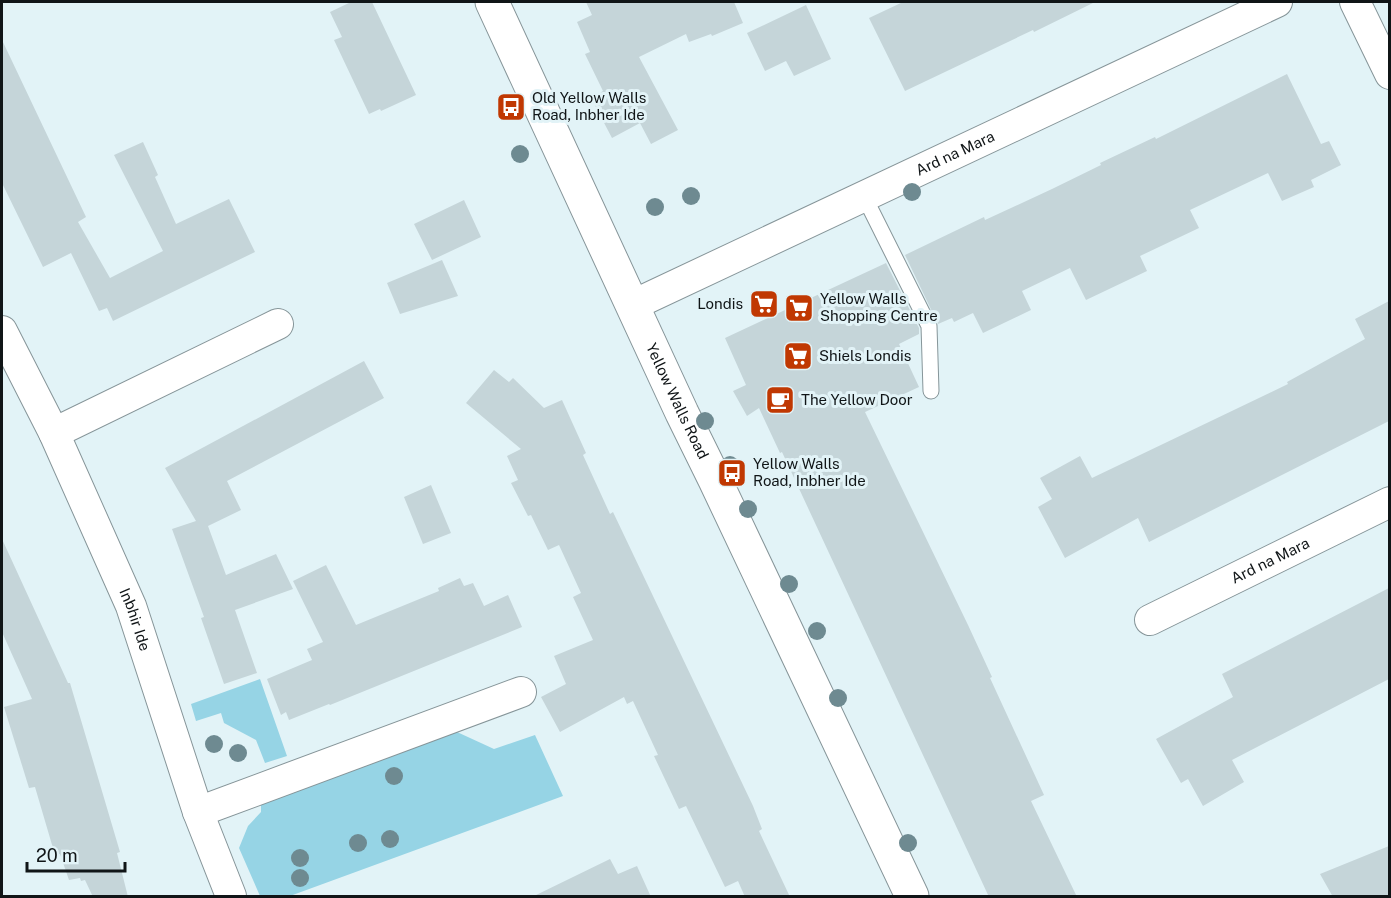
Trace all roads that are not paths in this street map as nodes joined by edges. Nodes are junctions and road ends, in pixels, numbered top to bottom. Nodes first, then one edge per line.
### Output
1 (492, 2) edge
2 (1277, 2) edge
3 (1355, 2) edge
4 (1389, 74) edge
5 (864, 196) junction
6 (633, 305) junction
7 (278, 324) dead end
8 (2, 331) edge
9 (931, 390) dead end
10 (54, 433) junction
11 (1389, 502) edge
12 (1150, 620) dead end
13 (521, 692) dead end
14 (198, 812) junction
15 (231, 897) edge
16 (912, 897) edge

1 - 6 street, Yellow Walls Road
2 - 5 street, Ard na Mara
3 - 4 street
5 - 6 street, Ard na Mara
5 - 9 lane
6 - 16 street, Yellow Walls Road
7 - 10 street
8 - 10 street, Inbhir Ide
10 - 14 street, Inbhir Ide
11 - 12 street, Ard na Mara
13 - 14 street
14 - 15 street, Inbhir Ide

